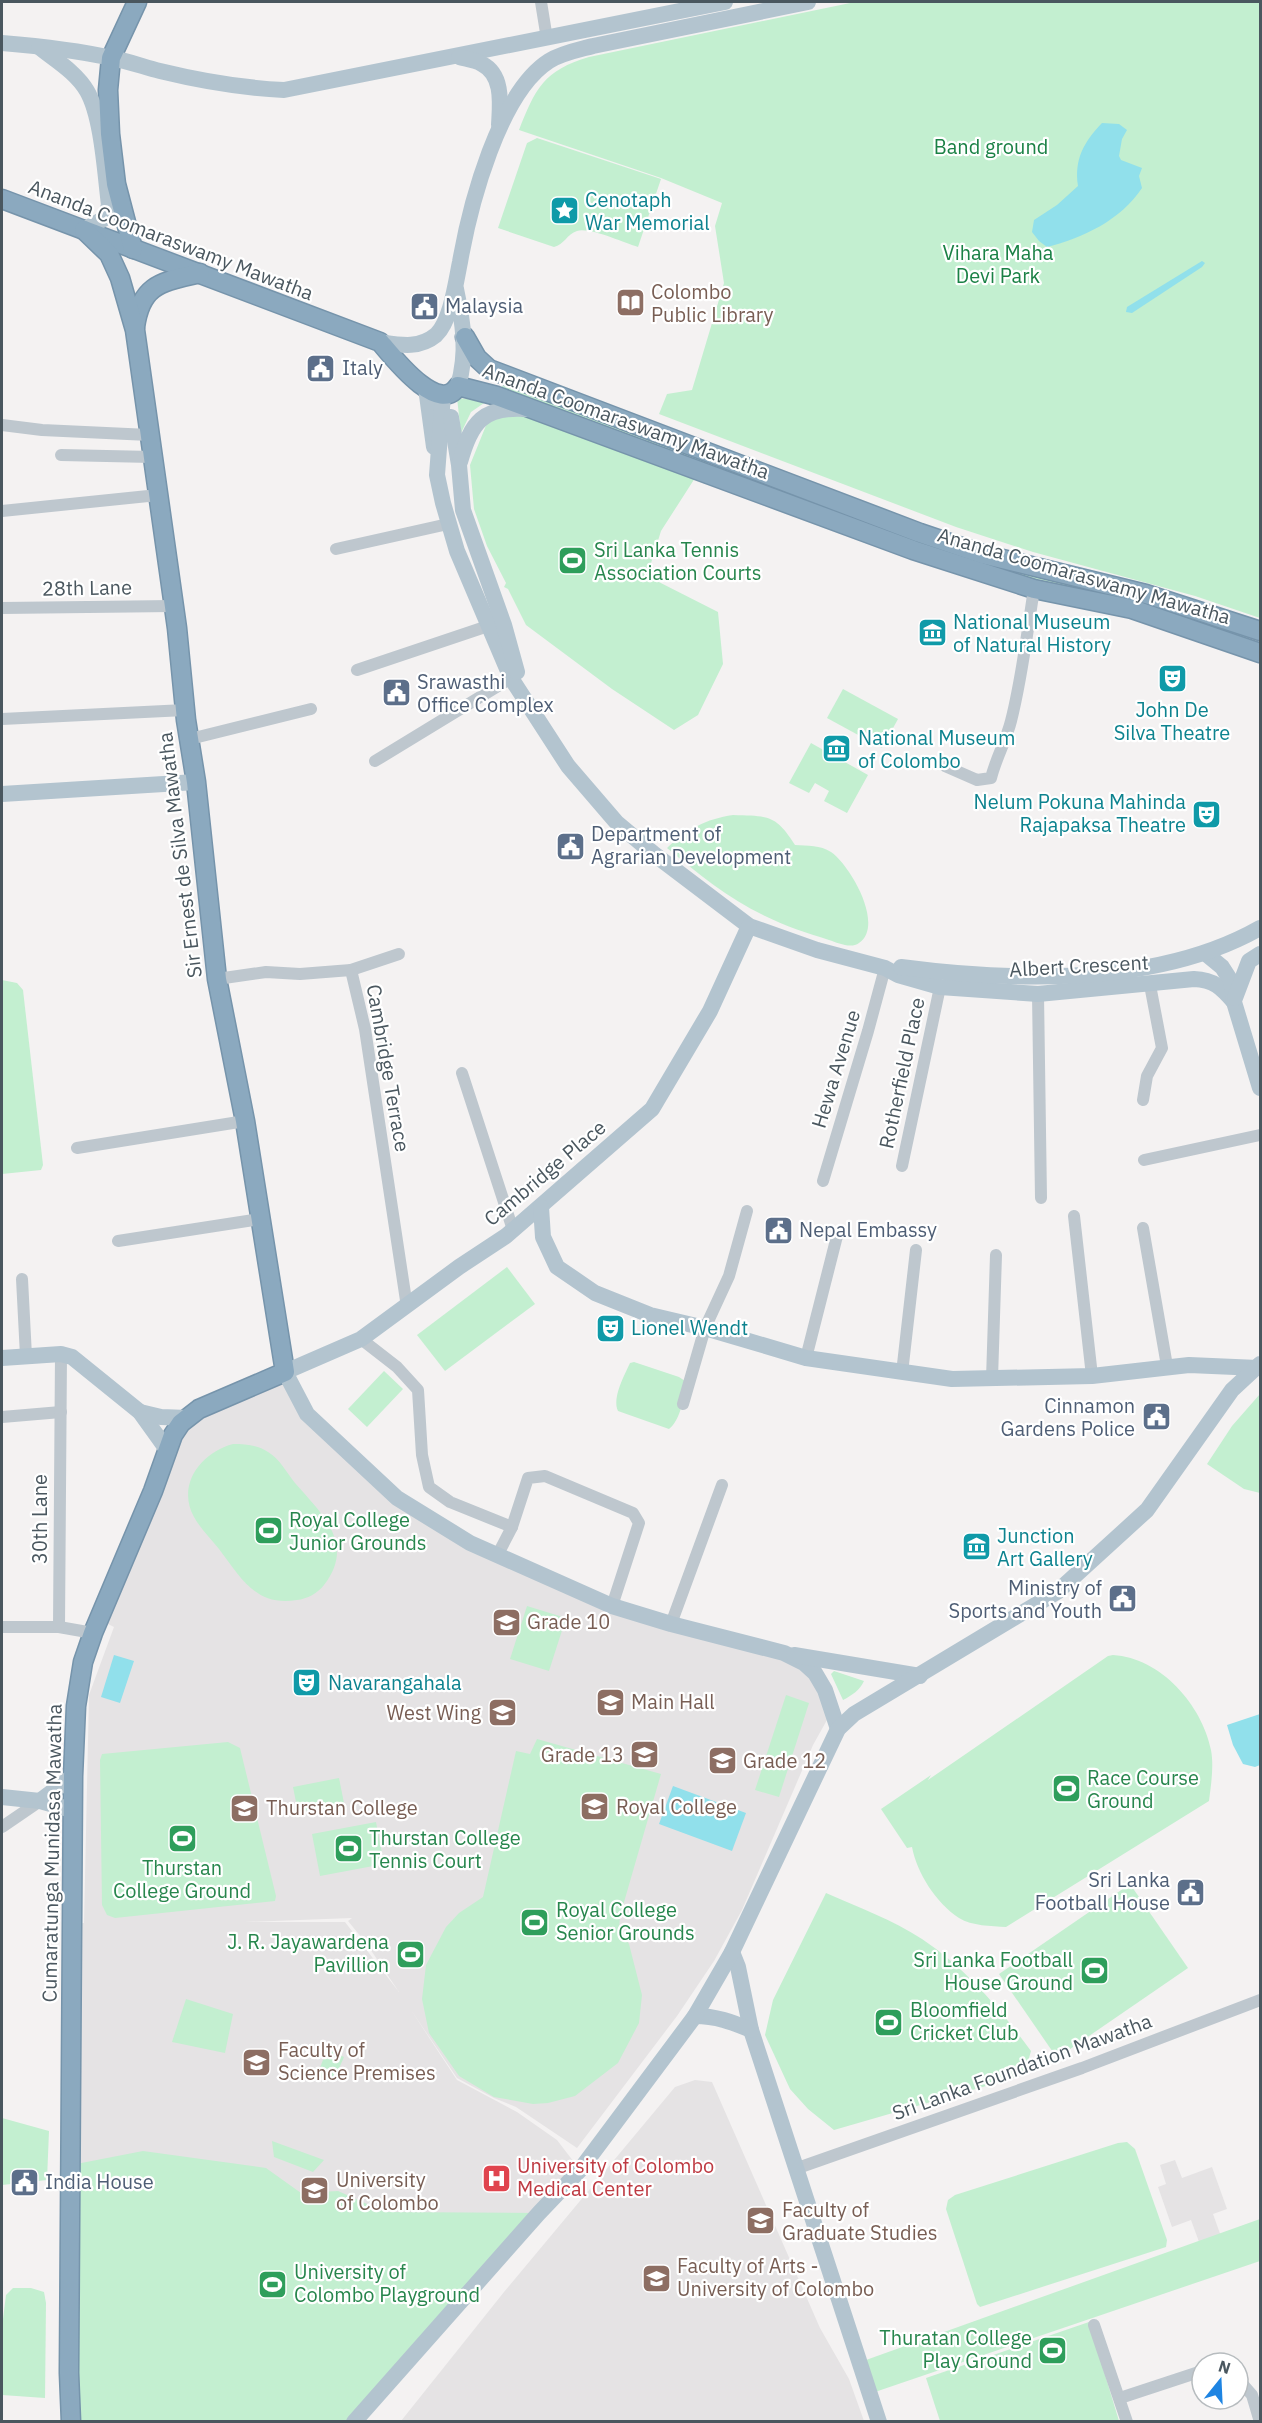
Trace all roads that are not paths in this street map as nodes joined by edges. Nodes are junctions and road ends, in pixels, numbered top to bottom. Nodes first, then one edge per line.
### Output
1 (137, 2) edge
2 (541, 2) edge
3 (725, 2) edge
4 (808, 2) edge
5 (547, 39) junction
6 (2, 43) edge
7 (37, 46) junction
8 (456, 56) junction
9 (111, 57) junction
10 (499, 127) junction
11 (2, 199) edge
12 (84, 230) junction
13 (133, 249) junction
14 (200, 273) junction
15 (456, 285) junction
16 (135, 330) junction
17 (465, 337) junction
18 (380, 342) junction
19 (426, 388) junction
20 (450, 391) junction
21 (537, 410) junction
22 (2, 425) edge
23 (149, 435) junction
24 (61, 455) dead end
25 (152, 457) junction
26 (459, 465) junction
27 (437, 475) junction
28 (158, 495) junction
29 (2, 511) edge
30 (448, 524) junction
31 (336, 549) dead end
32 (1034, 589) junction
33 (173, 606) junction
34 (2, 608) edge
35 (488, 626) junction
36 (1260, 631) edge
37 (1260, 653) edge
38 (357, 670) dead end
39 (511, 678) junction
40 (524, 699) junction
41 (311, 709) dead end
42 (185, 710) junction
43 (2, 719) edge
44 (190, 739) junction
45 (375, 761) dead end
46 (945, 766) dead end
47 (196, 782) junction
48 (2, 794) edge
49 (749, 926) junction
50 (1260, 928) edge
51 (1239, 938) junction
52 (1205, 953) junction
53 (399, 954) dead end
54 (1255, 957) edge
55 (885, 968) junction
56 (351, 970) junction
57 (1079, 974) junction
58 (217, 979) junction
59 (1150, 985) junction
60 (940, 987) junction
61 (1063, 991) junction
62 (1038, 994) junction
63 (1234, 1002) junction
64 (462, 1073) dead end
65 (1260, 1088) edge
66 (1143, 1100) dead end
67 (245, 1121) junction
68 (1260, 1135) edge
69 (77, 1148) dead end
70 (1144, 1160) dead end
71 (902, 1166) dead end
72 (823, 1181) dead end
73 (1041, 1198) dead end
74 (541, 1207) junction
75 (747, 1211) dead end
76 (1074, 1216) dead end
77 (260, 1219) junction
78 (1143, 1228) dead end
79 (513, 1230) junction
80 (837, 1236) dead end
81 (118, 1241) dead end
82 (916, 1250) dead end
83 (996, 1255) dead end
84 (22, 1279) dead end
85 (406, 1306) junction
86 (705, 1328) junction
87 (361, 1339) junction
88 (61, 1354) junction
89 (26, 1356) junction
90 (2, 1358) edge
91 (806, 1358) junction
92 (1167, 1366) junction
93 (1258, 1367) edge
94 (285, 1372) junction
95 (902, 1373) junction
96 (1092, 1376) junction
97 (992, 1379) junction
98 (683, 1404) dead end
99 (61, 1412) junction
100 (140, 1412) junction
101 (2, 1417) edge
102 (187, 1418) junction
103 (168, 1451) junction
104 (722, 1485) dead end
105 (512, 1527) junction
106 (497, 1556) junction
107 (612, 1606) junction
108 (671, 1624) junction
109 (2, 1627) edge
110 (59, 1627) junction
111 (93, 1633) junction
112 (784, 1653) junction
113 (920, 1676) junction
114 (838, 1729) junction
115 (73, 1776) junction
116 (2, 1797) edge
117 (40, 1801) junction
118 (72, 1810) junction
119 (2, 1827) edge
120 (732, 1952) junction
121 (1260, 2000) edge
122 (695, 2016) junction
123 (750, 2030) junction
124 (795, 2169) junction
125 (1094, 2325) dead end
126 (1190, 2376) edge
127 (1256, 2394) edge
128 (1120, 2398) junction
129 (71, 2421) edge
130 (354, 2421) edge
131 (879, 2421) edge
132 (1127, 2421) edge
133 (1260, 2421) edge

1 - 9 highway
2 - 5 street
3 - 5 main road
4 - 10 main road
5 - 8 main road
6 - 7 main road
7 - 9 main road
7 - 12 main road
8 - 9 main road
8 - 10 main road
9 - 13 highway
10 - 15 main road
11 - 12 highway, Ananda Coomaraswamy Mawatha
12 - 13 highway, Ananda Coomaraswamy Mawatha
12 - 16 highway, Sir Ernest de Silva Mawatha
13 - 14 highway, Ananda Coomaraswamy Mawatha
14 - 16 highway, Sir Ernest de Silva Mawatha
14 - 18 highway, Ananda Coomaraswamy Mawatha
15 - 17 main road
15 - 18 main road
16 - 23 highway, Sir Ernest de Silva Mawatha
17 - 20 main road
17 - 36 highway, Ananda Coomaraswamy Mawatha
18 - 19 highway, Ananda Coomaraswamy Mawatha
19 - 20 highway, Ananda Coomaraswamy Mawatha
19 - 27 main road
20 - 21 highway, Ananda Coomaraswamy Mawatha
20 - 26 main road
20 - 27 main road
21 - 26 main road
21 - 32 highway, Ananda Coomaraswamy Mawatha
22 - 23 street
23 - 25 highway, Sir Ernest de Silva Mawatha
24 - 25 street
25 - 28 highway, Sir Ernest de Silva Mawatha
26 - 40 main road
27 - 30 main road, Albert Crescent
28 - 29 street
28 - 33 highway, Sir Ernest de Silva Mawatha
30 - 31 street
30 - 35 main road, Albert Crescent
32 - 37 highway, Ananda Coomaraswamy Mawatha
32 - 46 street
33 - 34 street, 28th Lane
33 - 42 highway, Sir Ernest de Silva Mawatha
35 - 38 street
35 - 39 main road, Albert Crescent
39 - 40 main road, Albert Crescent
39 - 45 street
40 - 49 main road, Albert Crescent
41 - 44 street
42 - 43 street
42 - 44 highway, Sir Ernest de Silva Mawatha
44 - 47 highway, Sir Ernest de Silva Mawatha
47 - 48 main road
47 - 58 highway, Sir Ernest de Silva Mawatha
49 - 55 main road, Albert Crescent
49 - 74 main road, Cambridge Place
50 - 51 main road, Albert Crescent
51 - 52 main road, Albert Crescent
51 - 54 main road
52 - 57 main road, Albert Crescent
52 - 63 main road
53 - 56 street
54 - 63 main road
55 - 57 main road, Albert Crescent
55 - 60 main road, Albert Crescent
55 - 72 street, Hewa Avenue
56 - 58 street, Cambridge Terrace
56 - 85 street, Cambridge Terrace
57 - 61 main road
58 - 67 highway, Sir Ernest de Silva Mawatha
59 - 61 main road, Albert Crescent
59 - 63 main road, Albert Crescent
59 - 66 street
60 - 62 main road, Albert Crescent
60 - 71 street, Rotherfield Place
61 - 62 main road, Albert Crescent
62 - 73 street
63 - 65 main road
64 - 79 street
67 - 69 street
67 - 77 highway, Sir Ernest de Silva Mawatha
68 - 70 street
74 - 79 main road, Cambridge Place
74 - 86 main road
75 - 86 street
76 - 96 street
77 - 81 street
77 - 94 highway, Sir Ernest de Silva Mawatha
78 - 92 street
79 - 85 main road, Cambridge Place
80 - 91 street
82 - 95 street
83 - 97 street
84 - 89 street
85 - 87 main road, Cambridge Place
86 - 91 main road
86 - 98 street
87 - 94 main road, Cambridge Place
87 - 105 street
88 - 89 main road
88 - 99 street, 30th Lane
88 - 100 main road
89 - 90 main road
91 - 95 main road
92 - 93 main road
92 - 96 main road
93 - 113 main road
94 - 102 highway, Cumaratunga Munidasa Mawatha
94 - 106 main road
95 - 97 main road
96 - 97 main road
99 - 101 street
99 - 110 street, 30th Lane
100 - 102 main road
100 - 103 main road
102 - 103 highway, Cumaratunga Munidasa Mawatha
103 - 111 highway, Cumaratunga Munidasa Mawatha
104 - 108 street
105 - 106 street
105 - 107 street
106 - 107 main road
107 - 108 main road
108 - 112 main road
109 - 110 street
110 - 111 street
111 - 115 highway, Cumaratunga Munidasa Mawatha
112 - 113 main road
112 - 114 main road
113 - 114 main road
114 - 120 main road
115 - 117 main road
115 - 118 highway, Cumaratunga Munidasa Mawatha
116 - 117 main road
117 - 118 main road
117 - 119 street
118 - 129 highway, Cumaratunga Munidasa Mawatha
120 - 122 main road
120 - 123 main road
121 - 124 street, Sri Lanka Foundation Mawatha
122 - 123 main road
122 - 130 main road
123 - 124 main road
124 - 131 main road
125 - 128 street
126 - 128 street
127 - 133 street
128 - 132 street

